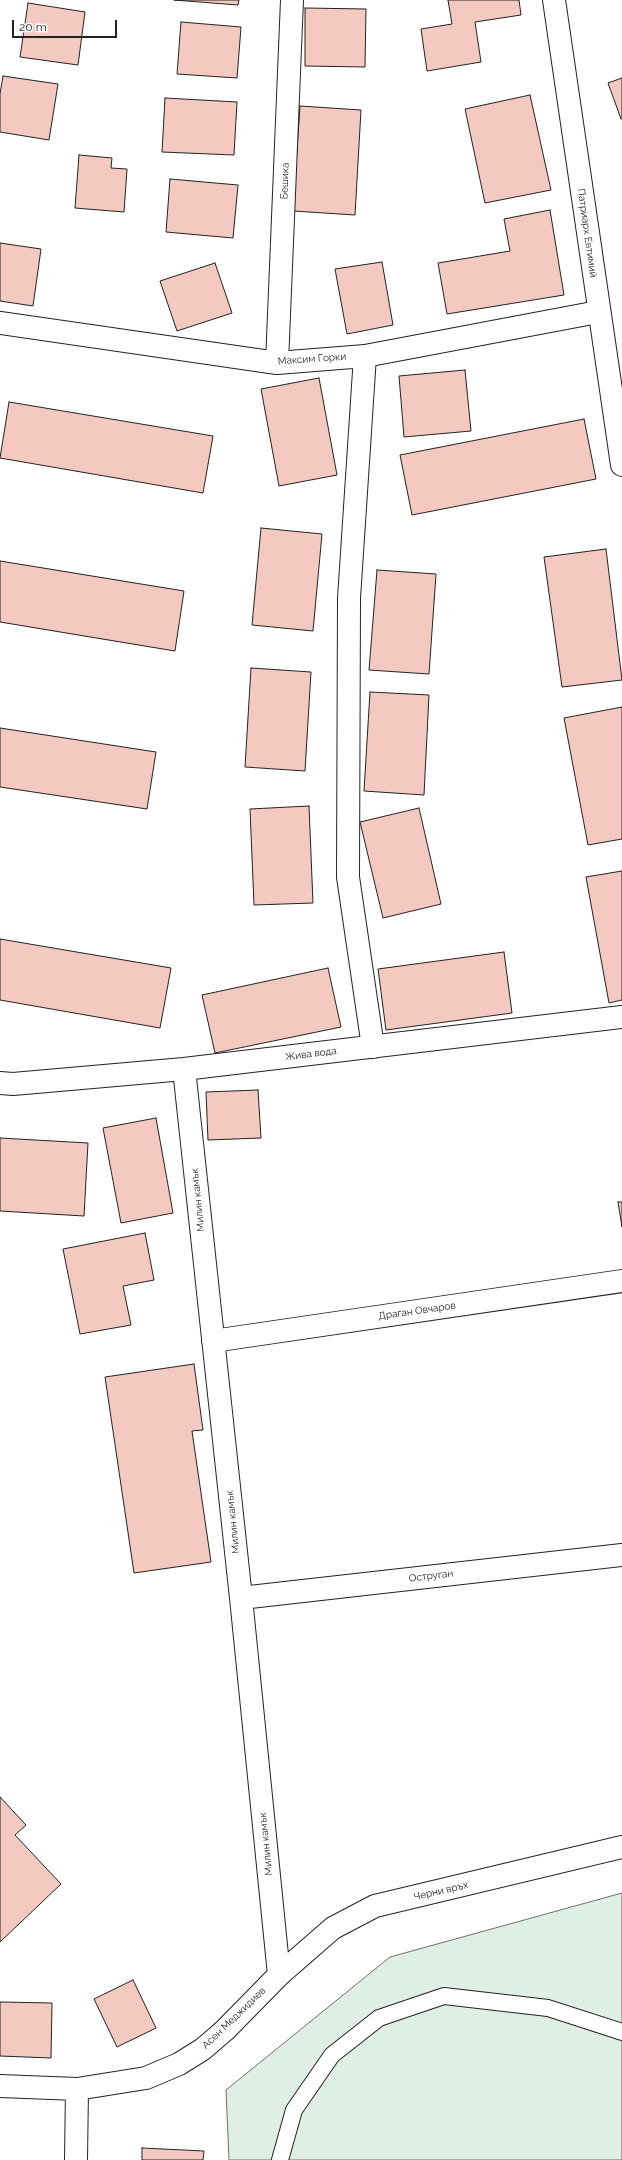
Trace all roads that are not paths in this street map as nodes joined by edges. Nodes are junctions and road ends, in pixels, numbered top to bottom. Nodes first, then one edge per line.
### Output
1 (292, 0) edge
2 (554, 0) edge
3 (598, 312) junction
4 (0, 323) edge
5 (365, 356) junction
6 (277, 363) junction
7 (622, 465) edge
8 (622, 1017) edge
9 (373, 1046) junction
10 (184, 1069) junction
11 (0, 1083) edge
12 (622, 1281) edge
13 (213, 1341) junction
14 (622, 1554) edge
15 (241, 1598) junction
16 (622, 1847) edge
17 (279, 1975) junction
18 (622, 2032) edge
19 (0, 2086) edge
20 (77, 2089) junction
21 (76, 2160) edge
22 (280, 2160) edge

1 - 6 street, Бешика
2 - 3 street, Патриарх Евтимий
3 - 5 street, Максим Горки
3 - 7 street, Патриарх Евтимий
4 - 6 street, Максим Горки
5 - 6 street, Максим Горки
5 - 9 street
8 - 9 street, Жива вода
9 - 10 street, Жива вода
10 - 11 street, Жива вода
10 - 13 street, Милин камък
12 - 13 street, Драган Овчаров
13 - 15 street, Милин камък
14 - 15 street, Оструган
15 - 17 street, Милин камък
16 - 17 street, Черни връх
17 - 20 street, Асен Меджидиев
18 - 22 lane
19 - 20 street, Асен Меджидиев
20 - 21 street

